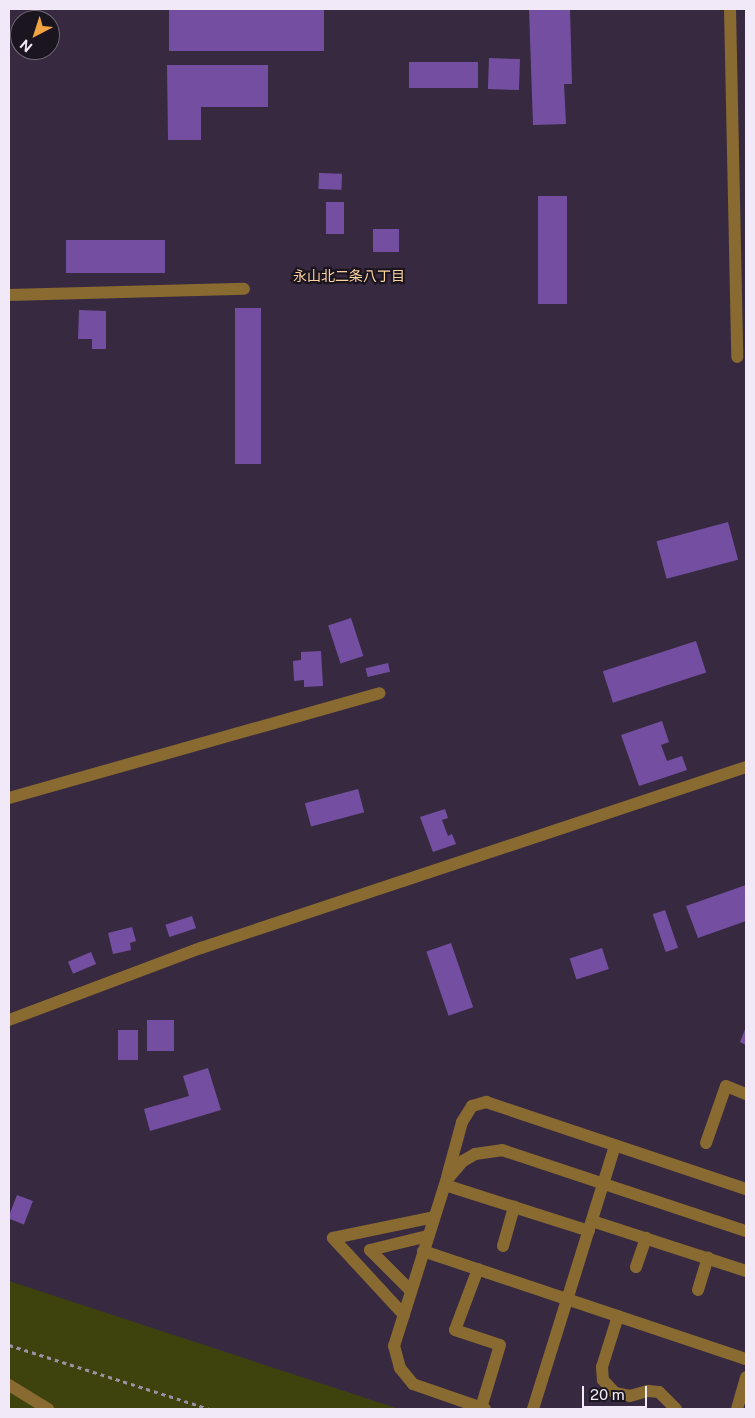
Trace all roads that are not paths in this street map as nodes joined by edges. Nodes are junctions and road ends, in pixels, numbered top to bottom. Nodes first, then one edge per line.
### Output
1 (730, 9) edge
2 (244, 290) dead end
3 (9, 295) edge
4 (737, 357) dead end
5 (379, 693) dead end
6 (746, 767) edge
7 (9, 798) edge
8 (9, 1020) edge
9 (746, 1094) edge
10 (706, 1143) dead end
11 (615, 1145) junction
12 (446, 1183) junction
13 (604, 1184) junction
14 (746, 1189) edge
15 (514, 1207) junction
16 (434, 1217) junction
17 (591, 1226) junction
18 (746, 1231) edge
19 (428, 1236) junction
20 (646, 1238) junction
21 (504, 1246) dead end
22 (423, 1251) junction
23 (708, 1258) junction
24 (636, 1267) dead end
25 (478, 1269) junction
26 (746, 1271) edge
27 (698, 1290) dead end
28 (411, 1291) junction
29 (568, 1299) junction
30 (404, 1315) junction
31 (618, 1316) junction
32 (746, 1359) edge
33 (746, 1377) edge
34 (9, 1385) edge
35 (48, 1409) edge
36 (483, 1409) edge
37 (533, 1409) edge
38 (676, 1409) edge
39 (737, 1409) edge

1 - 4 street
2 - 3 street
5 - 7 street
6 - 8 street
9 - 10 street
11 - 12 street
11 - 13 street
11 - 14 street
12 - 13 street
12 - 15 street
12 - 16 street
13 - 17 street
13 - 18 street
15 - 17 street
15 - 21 street
16 - 19 street
16 - 30 street
17 - 20 street
17 - 29 street
19 - 22 street
19 - 28 street
20 - 23 street
20 - 24 street
22 - 25 street
22 - 28 street
23 - 26 street
23 - 27 street
25 - 29 street
25 - 36 street
28 - 30 street
29 - 31 street
29 - 37 street
30 - 36 street
31 - 32 street
31 - 38 street
33 - 39 street
34 - 35 street

